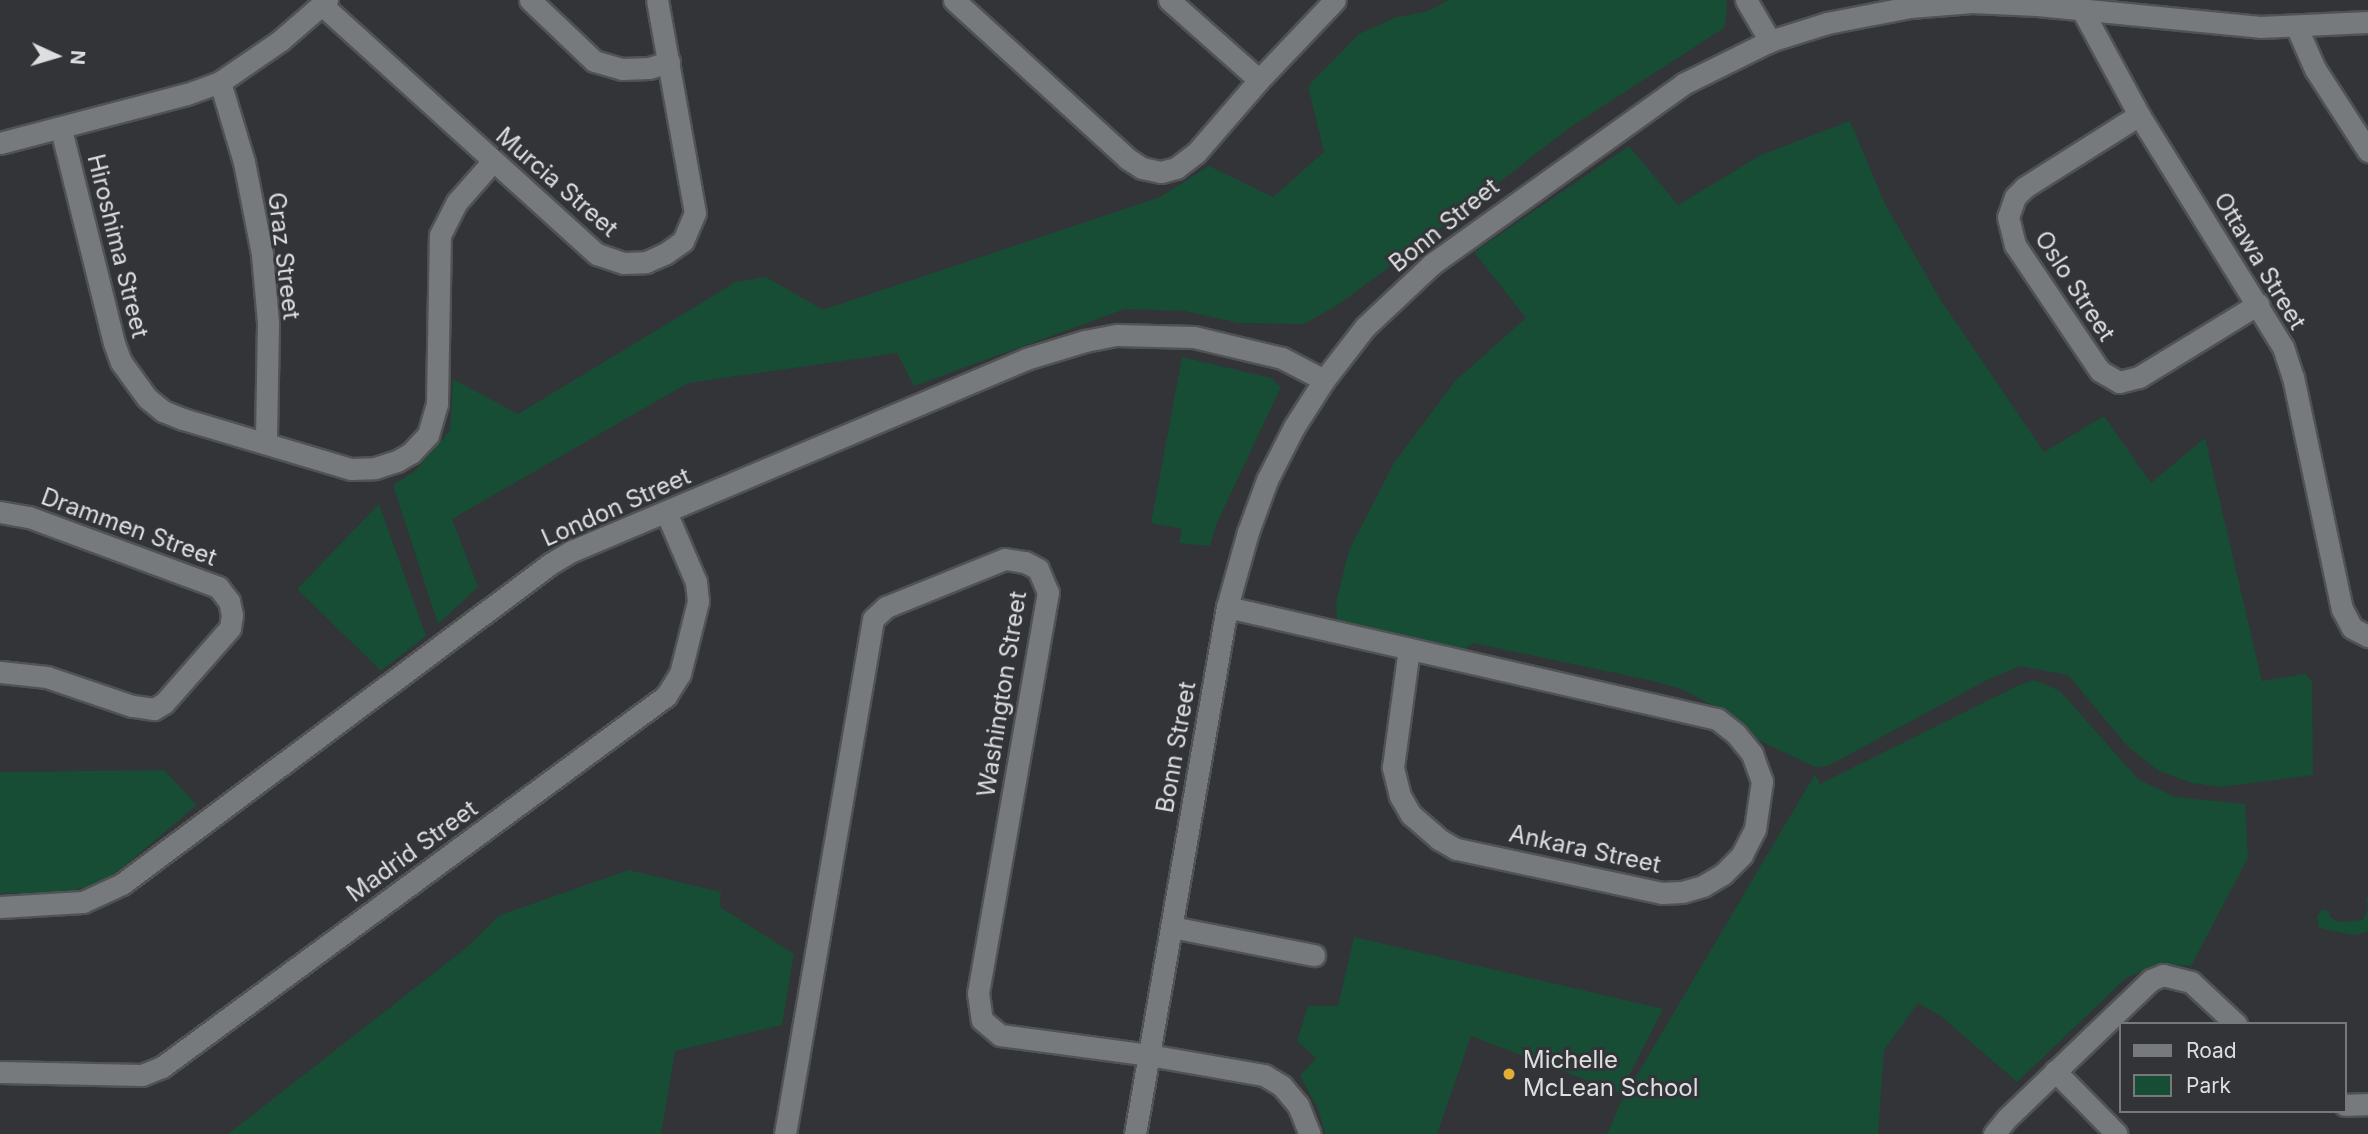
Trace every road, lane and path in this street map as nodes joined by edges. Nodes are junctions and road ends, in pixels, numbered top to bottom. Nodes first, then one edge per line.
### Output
1 (530, 0) edge
2 (657, 0) edge
3 (954, 0) edge
4 (1169, 0) edge
5 (1335, 0) edge
6 (1746, 0) edge
7 (325, 2) edge
8 (2081, 8) junction
9 (2368, 22) edge
10 (2297, 28) junction
11 (1770, 41) junction
12 (669, 62) junction
13 (1259, 80) junction
14 (220, 82) junction
15 (2139, 115) junction
16 (61, 129) junction
17 (0, 143) edge
18 (2368, 151) edge
19 (493, 161) junction
20 (2258, 304) junction
21 (1324, 380) junction
22 (266, 441) junction
23 (0, 512) edge
24 (666, 512) junction
25 (1227, 607) junction
26 (2368, 636) edge
27 (1409, 649) junction
28 (0, 672) edge
29 (0, 907) edge
30 (1172, 927) junction
31 (1314, 955) dead end
32 (2234, 1022) edge
33 (1149, 1055) junction
34 (0, 1072) edge
35 (2055, 1072) junction
36 (2368, 1104) edge
37 (2347, 1105) edge
38 (785, 1134) edge
39 (1135, 1134) edge
40 (1310, 1134) edge
41 (1994, 1134) edge
42 (2117, 1134) edge

1 - 12 street
2 - 12 street, Murcia Street
3 - 13 street
4 - 13 street
5 - 13 street
6 - 11 street
7 - 14 street
7 - 19 street, Murcia Street
8 - 10 street, Bonn Street
8 - 11 street, Bonn Street
8 - 15 street, Ottawa Street
9 - 10 street, Bonn Street
10 - 18 street
11 - 21 street, Bonn Street
12 - 19 street, Murcia Street
14 - 16 street
14 - 22 street, Graz Street
15 - 20 street, Ottawa Street
15 - 20 street, Oslo Street
16 - 17 street
16 - 22 street, Hiroshima Street
19 - 22 street, Hiroshima Street
20 - 26 street, Ottawa Street
21 - 24 street, London Street
21 - 25 street, Bonn Street
23 - 28 street, Drammen Street
24 - 29 street, London Street
24 - 34 street, Madrid Street
25 - 27 street, Ankara Street
25 - 30 street, Bonn Street
27 - 27 street, Ankara Street
30 - 31 street
30 - 33 street, Bonn Street
32 - 35 street
33 - 38 street, Washington Street
33 - 39 street, Bonn Street
33 - 40 street, Washington Street
35 - 41 street
35 - 42 street
36 - 37 street

